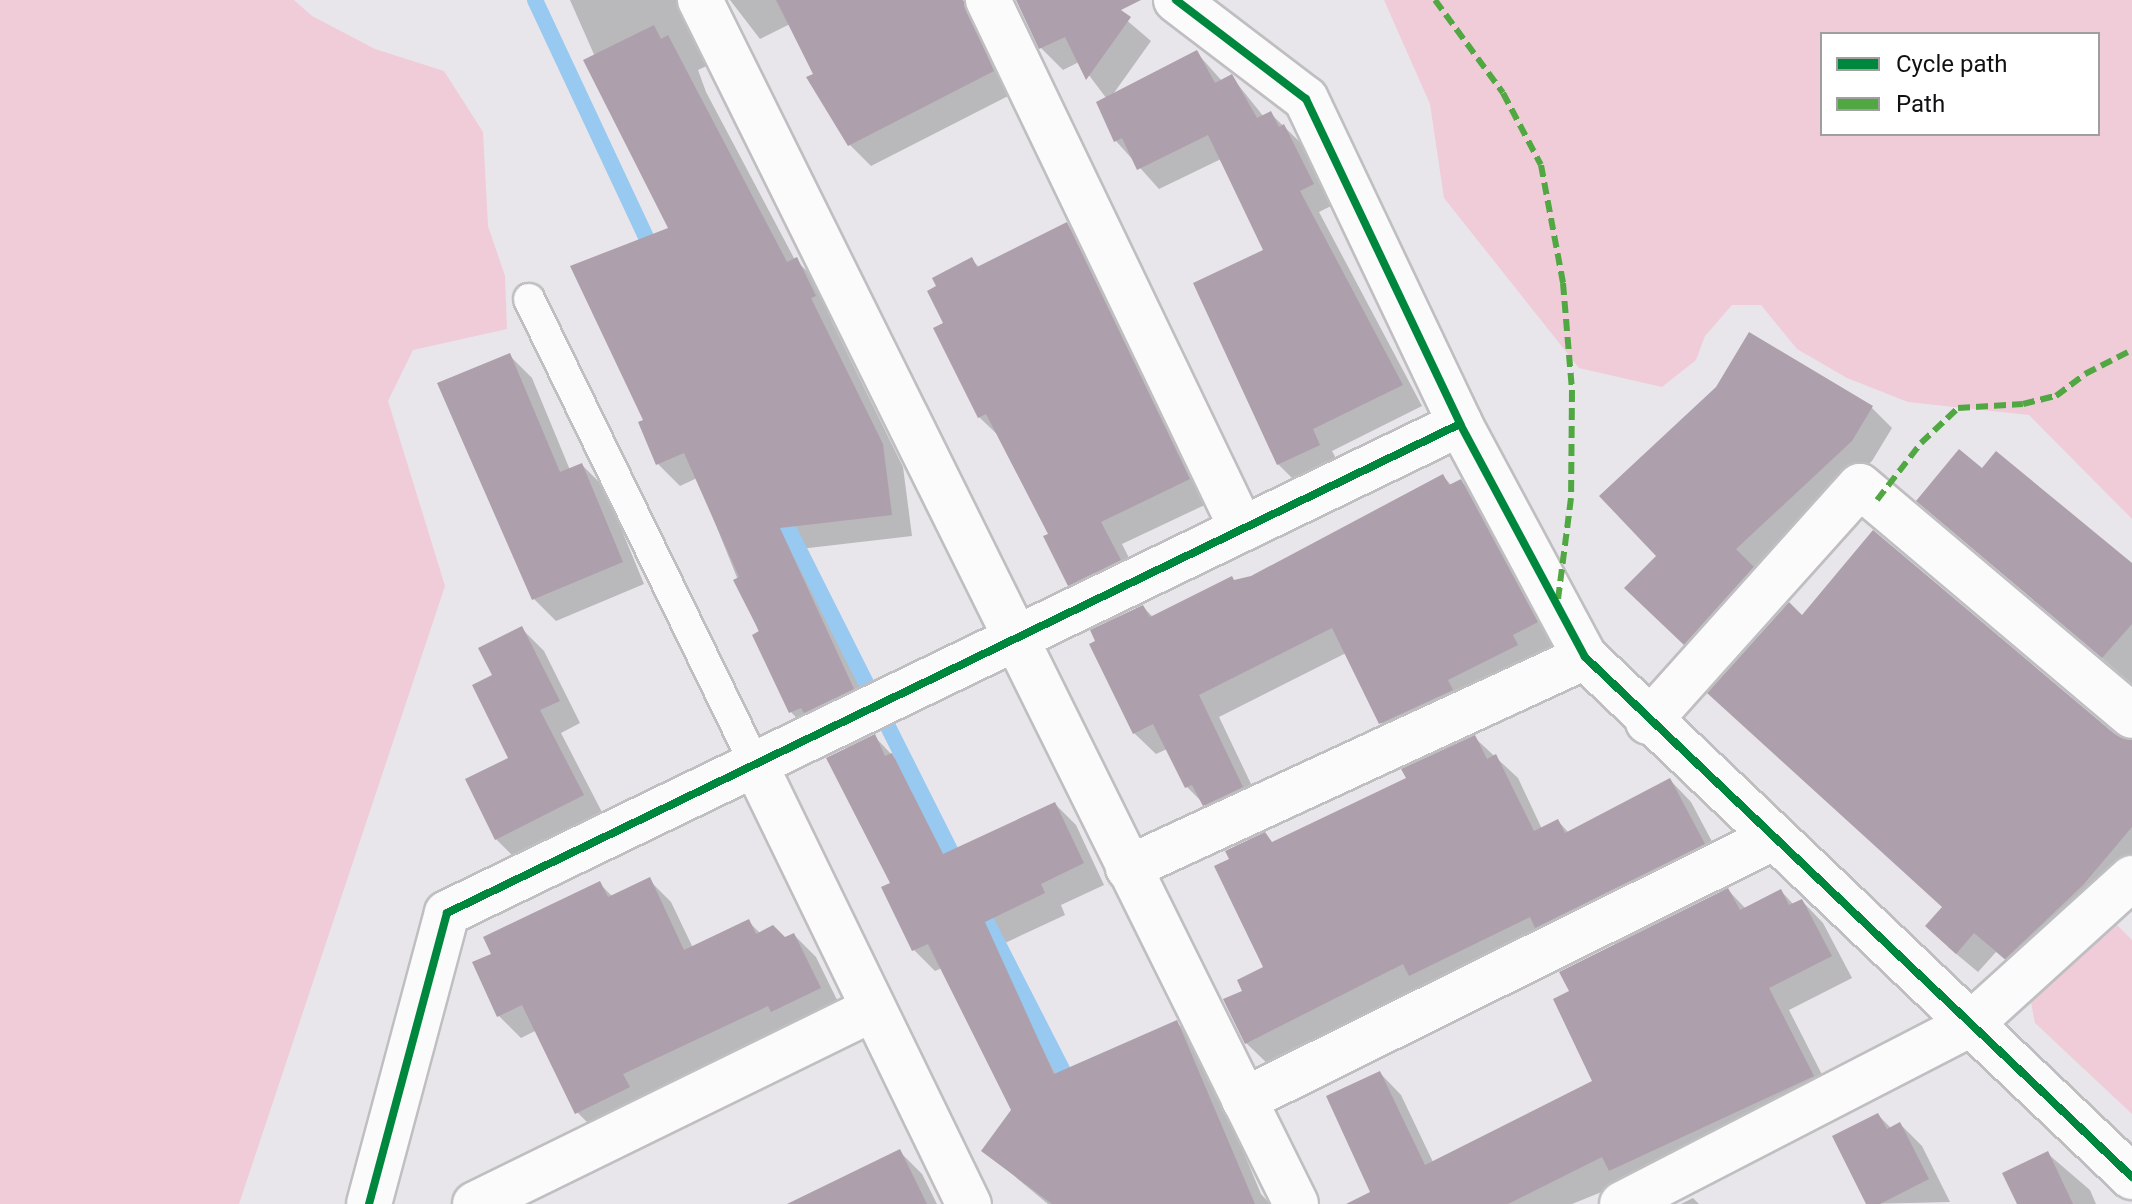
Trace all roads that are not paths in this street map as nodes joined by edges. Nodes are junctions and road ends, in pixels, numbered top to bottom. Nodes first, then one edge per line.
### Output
1 (700, 0) edge
2 (988, 0) edge
3 (1176, 0) edge
4 (529, 299) dead end
5 (1460, 424) junction
6 (1241, 527) junction
7 (1013, 636) junction
8 (1585, 657) junction
9 (2132, 716) edge
10 (1648, 722) junction
11 (754, 762) junction
12 (1773, 838) junction
13 (1128, 868) junction
14 (2132, 878) edge
15 (871, 1010) junction
16 (1972, 1023) junction
17 (1244, 1100) junction
18 (2132, 1177) edge
19 (369, 1204) edge
20 (475, 1204) edge
21 (969, 1204) edge
22 (1296, 1204) edge
23 (1622, 1204) edge

1 - 7 street
2 - 6 street
3 - 5 street
4 - 11 lane
5 - 6 street
5 - 8 street
6 - 7 street
7 - 11 street
7 - 13 street
8 - 10 street
8 - 13 street
9 - 10 street
10 - 12 street
11 - 15 street
11 - 19 street
12 - 16 street
12 - 17 street
13 - 17 street
14 - 16 street
15 - 20 street
15 - 21 street
16 - 18 street
16 - 23 street
17 - 22 street

